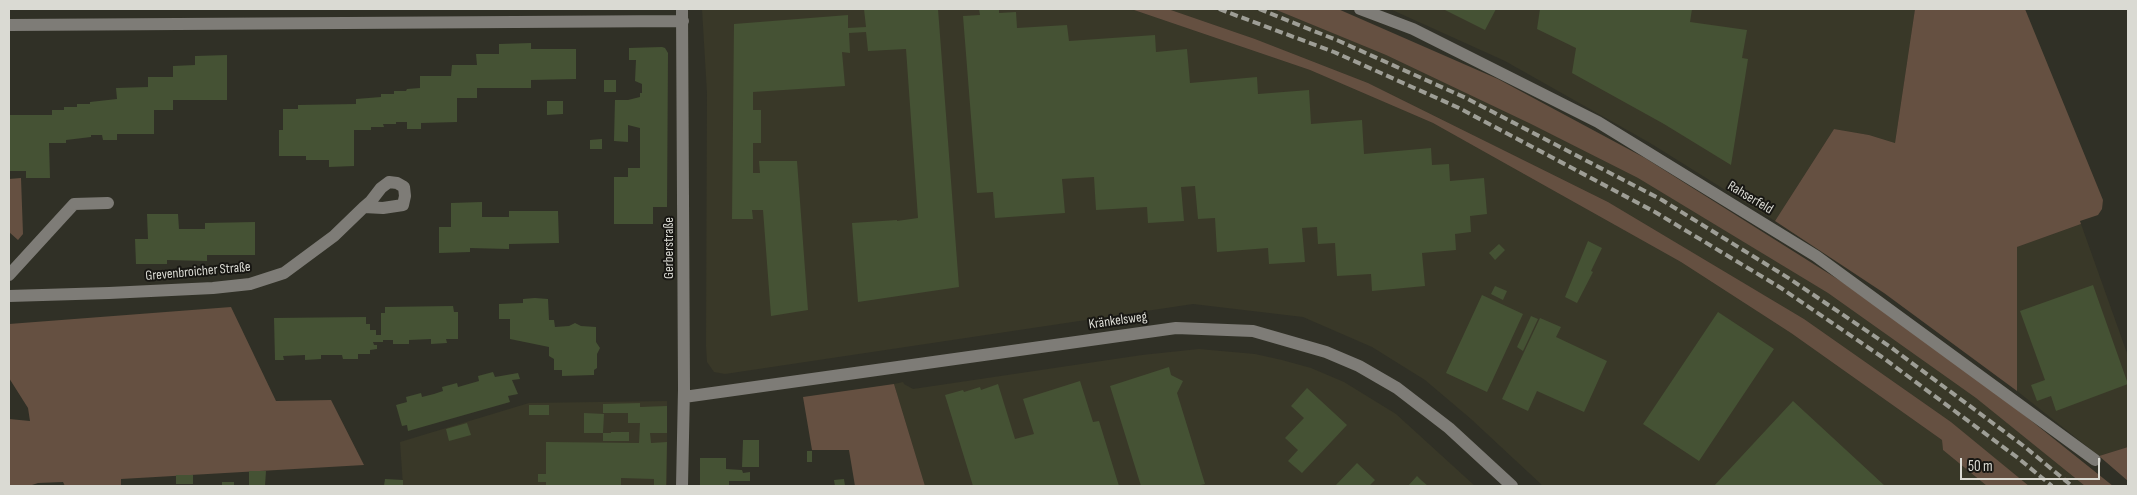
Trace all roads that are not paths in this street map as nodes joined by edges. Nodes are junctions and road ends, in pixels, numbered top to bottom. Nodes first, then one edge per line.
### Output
1 (1360, 9) edge
2 (683, 15) edge
3 (9, 25) edge
4 (108, 204) dead end
5 (364, 207) dead end
6 (9, 275) edge
7 (9, 296) edge
8 (684, 397) junction
9 (2095, 460) dead end
10 (682, 486) edge
11 (1512, 486) edge

1 - 9 street, Rahserfeld
2 - 3 street
2 - 8 street, Gerberstraße
4 - 6 street
5 - 7 street, Grevenbroicher Straße
8 - 10 street, Gerberstraße
8 - 11 street, Kränkelsweg

